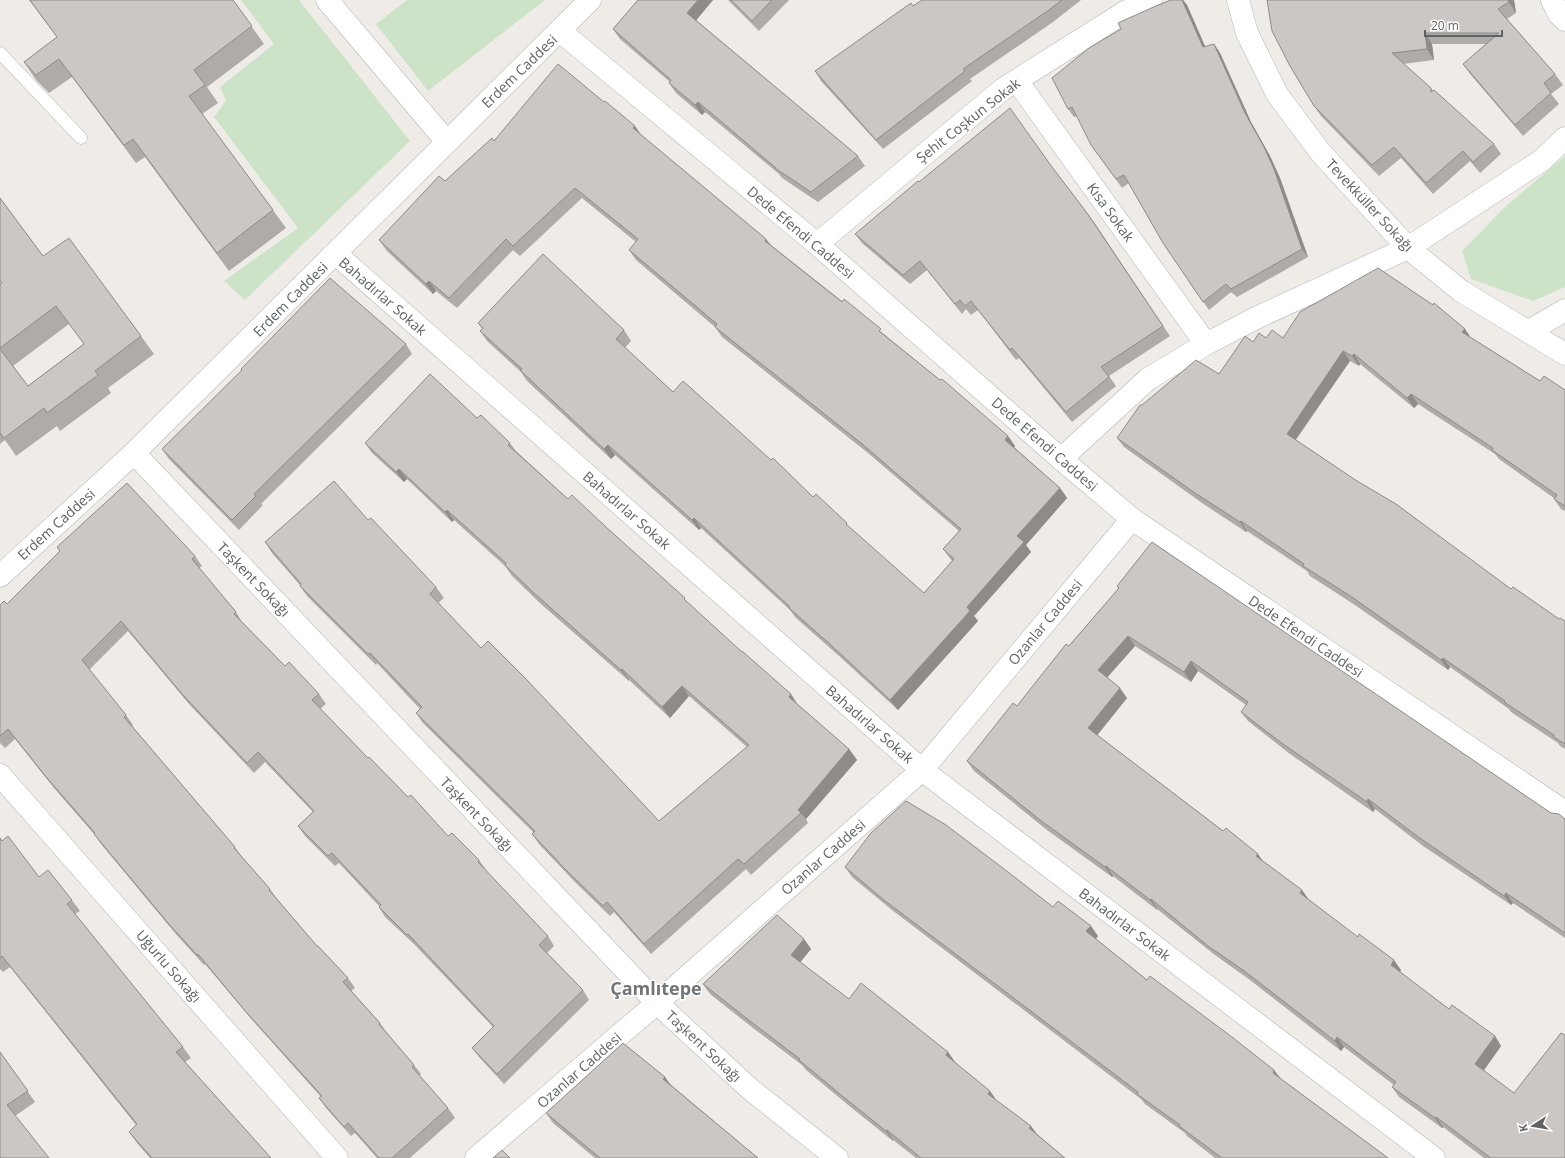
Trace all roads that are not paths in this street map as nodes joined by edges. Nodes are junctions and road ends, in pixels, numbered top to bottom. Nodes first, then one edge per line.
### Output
1 (327, 0) edge
2 (590, 0) edge
3 (1151, 0) edge
4 (1238, 0) edge
5 (1552, 0) edge
6 (1565, 20) edge
7 (560, 31) junction
8 (0, 53) edge
9 (1017, 81) junction
10 (81, 138) dead end
11 (1565, 138) edge
12 (447, 142) junction
13 (817, 244) junction
14 (1408, 248) junction
15 (336, 254) junction
16 (1565, 310) edge
17 (1529, 331) junction
18 (1206, 344) junction
19 (1565, 354) edge
20 (134, 453) junction
21 (1061, 459) junction
22 (1132, 519) junction
23 (0, 576) edge
24 (922, 770) junction
25 (0, 775) edge
26 (1565, 812) edge
27 (657, 1003) junction
28 (337, 1158) edge
29 (476, 1158) edge
30 (837, 1158) edge
31 (1434, 1158) edge

1 - 12 street
2 - 7 street, Erdem Caddesi
3 - 9 street, Şehit Coşkun Sokak
4 - 14 street, Tevekküller Sokağı
5 - 6 street
7 - 12 street, Erdem Caddesi
7 - 13 street, Dede Efendi Caddesi
8 - 10 lane
9 - 13 street, Şehit Coşkun Sokak
9 - 18 street, Kısa Sokak
11 - 14 street
12 - 15 street, Erdem Caddesi
13 - 21 street, Dede Efendi Caddesi
14 - 17 street, Tevekküller Sokağı
14 - 18 street
15 - 20 street, Erdem Caddesi
15 - 24 street, Bahadırlar Sokak
16 - 17 street
17 - 19 street, Tevekküller Sokağı
18 - 21 street
20 - 23 street, Erdem Caddesi
20 - 27 street, Taşkent Sokağı
21 - 22 street, Dede Efendi Caddesi
22 - 24 street, Ozanlar Caddesi
22 - 26 street, Dede Efendi Caddesi
24 - 27 street, Ozanlar Caddesi
24 - 31 street, Bahadırlar Sokak
25 - 28 street, Uğurlu Sokağı
27 - 29 street, Ozanlar Caddesi
27 - 30 street, Taşkent Sokağı

